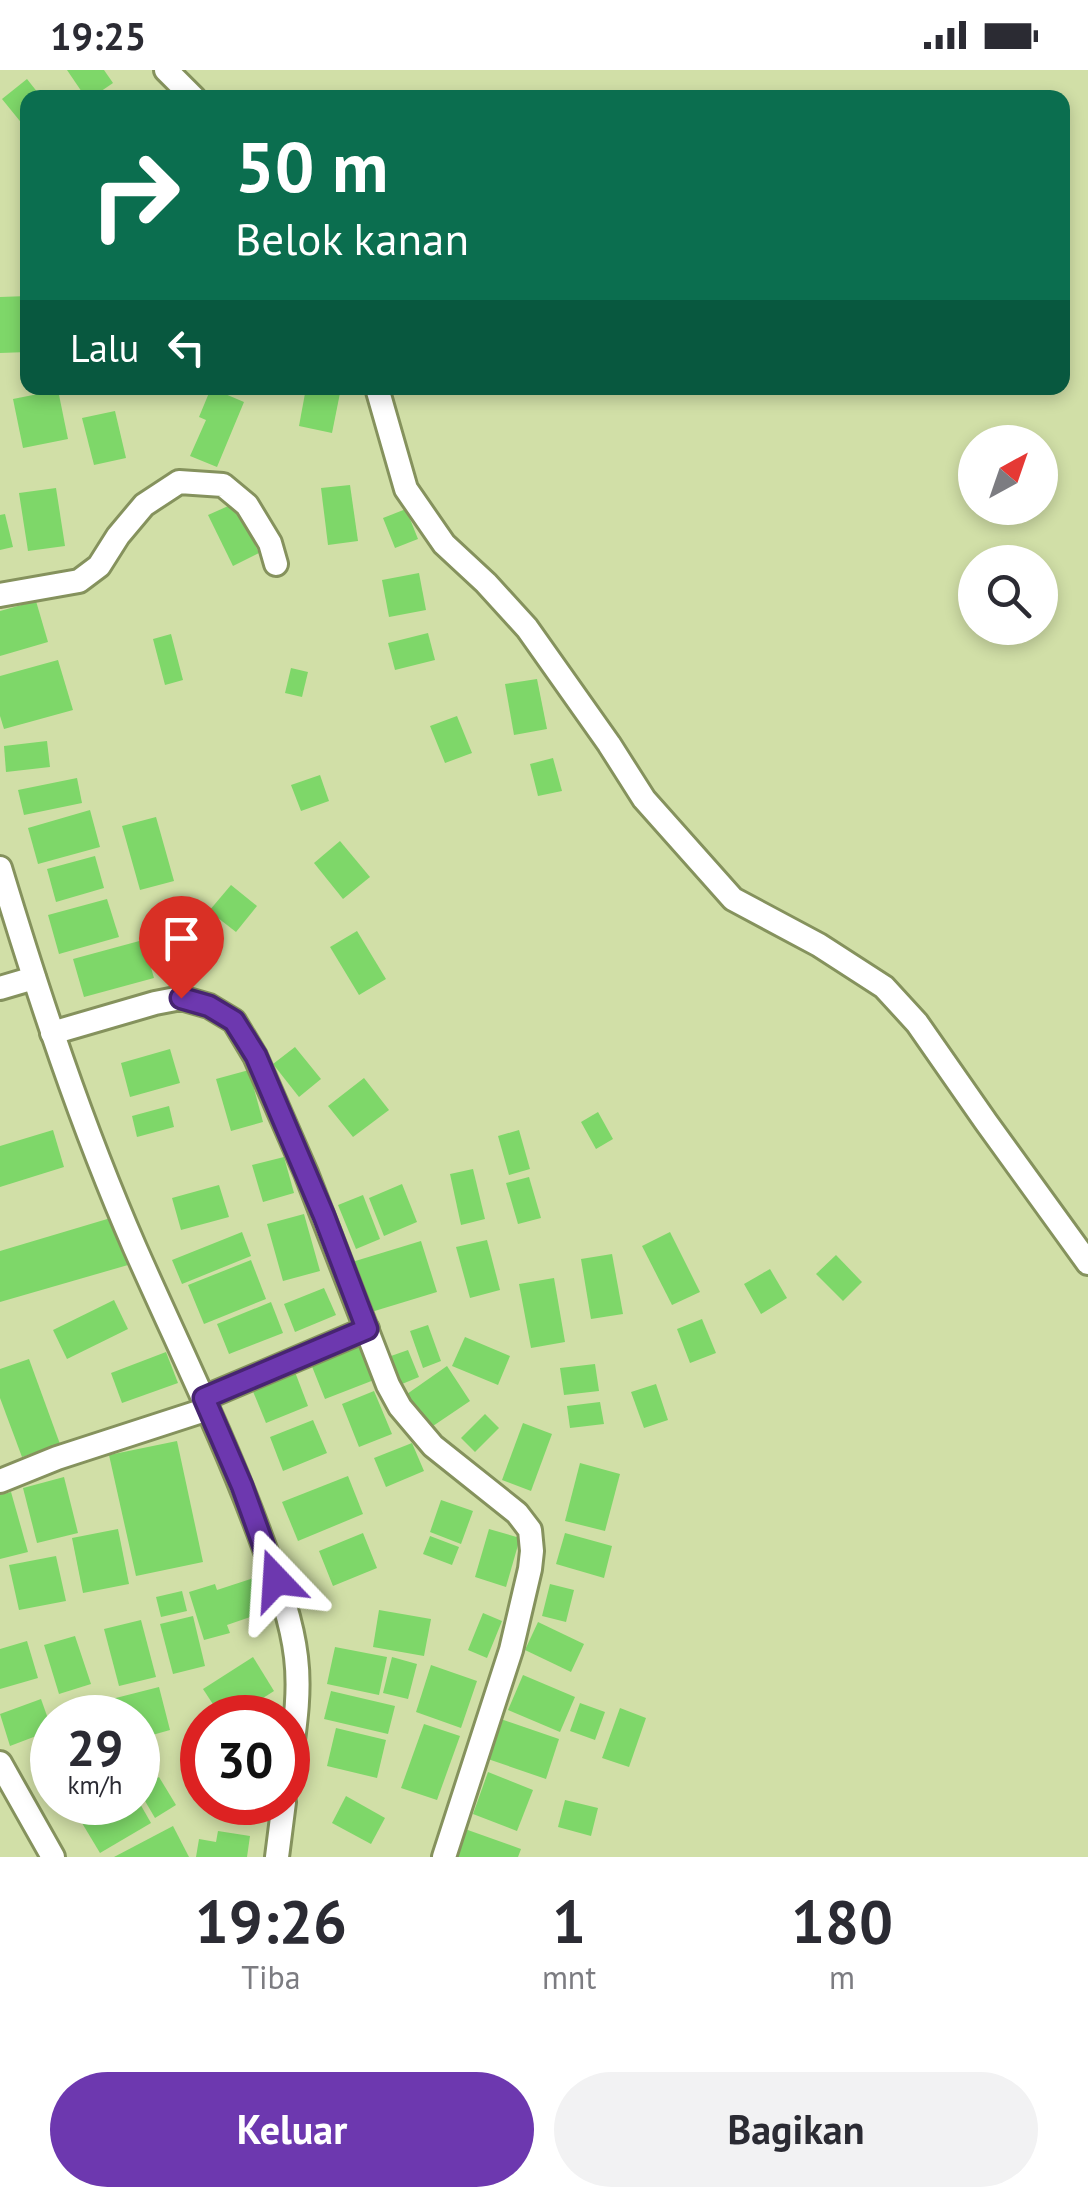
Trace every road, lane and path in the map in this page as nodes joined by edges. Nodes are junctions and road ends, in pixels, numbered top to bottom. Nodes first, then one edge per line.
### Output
1 (166, 70) edge
2 (186, 90) edge
3 (379, 395) edge
4 (276, 564) dead end
5 (0, 595) edge
6 (0, 868) edge
7 (34, 978) junction
8 (0, 988) edge
9 (52, 1033) junction
10 (1088, 1263) edge
11 (367, 1329) junction
12 (206, 1403) junction
13 (0, 1481) edge
14 (299, 1695) edge
15 (0, 1762) edge
16 (281, 1825) edge
17 (54, 1857) edge
18 (276, 1857) edge
19 (444, 1857) edge

1 - 2 street
3 - 10 street
4 - 5 street
6 - 7 street
7 - 8 street
7 - 9 street
9 - 11 street
9 - 12 street
11 - 12 street
11 - 19 street
12 - 13 street
12 - 14 street
15 - 17 street
16 - 18 street

